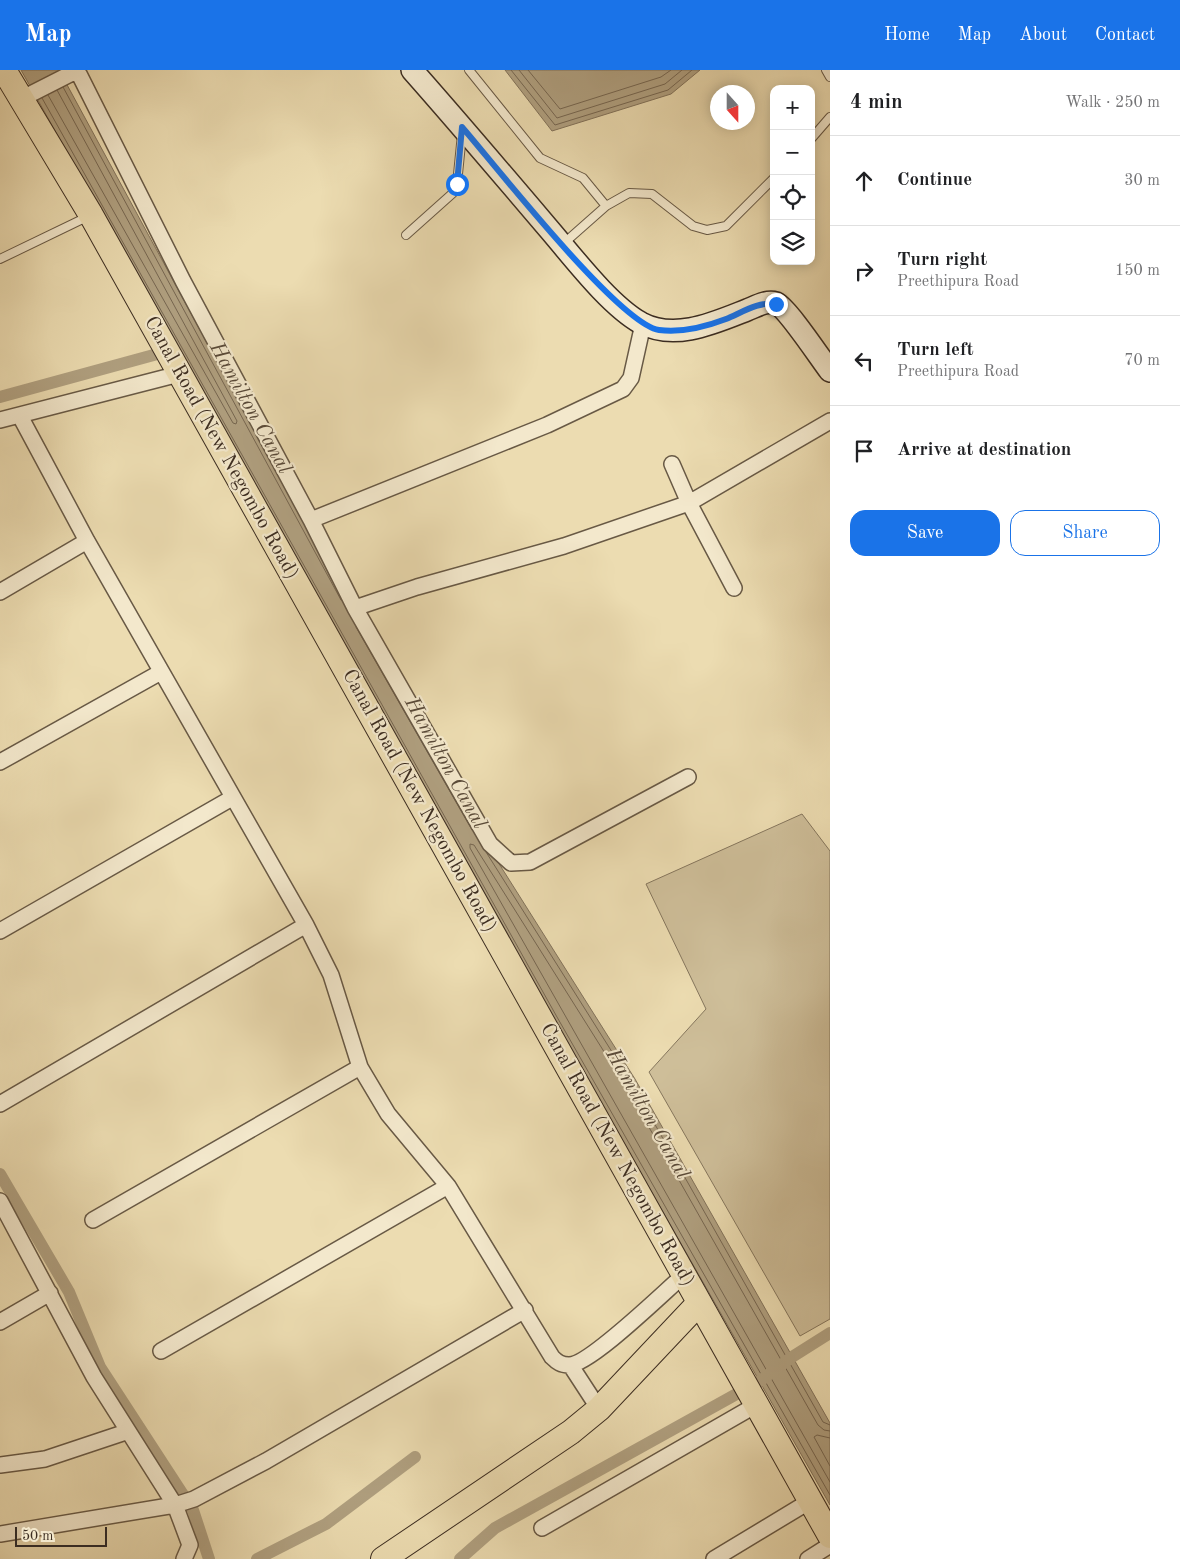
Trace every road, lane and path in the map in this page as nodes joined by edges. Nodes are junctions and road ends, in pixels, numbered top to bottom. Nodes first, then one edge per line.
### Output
1 (4, 70) edge
2 (412, 70) edge
3 (469, 70) edge
4 (826, 70) edge
5 (74, 72) edge
6 (0, 73) edge
7 (830, 77) edge
8 (26, 97) junction
9 (830, 117) edge
10 (462, 127) junction
11 (815, 134) edge
12 (770, 182) edge
13 (606, 206) junction
14 (91, 215) junction
15 (406, 235) dead end
16 (562, 244) junction
17 (0, 259) edge
18 (643, 324) junction
19 (177, 369) junction
20 (830, 371) edge
21 (20, 416) junction
22 (0, 420) edge
23 (830, 421) edge
24 (672, 464) dead end
25 (689, 503) junction
26 (311, 520) junction
27 (87, 541) junction
28 (734, 588) dead end
29 (0, 592) edge
30 (356, 608) junction
31 (161, 672) junction
32 (0, 762) edge
33 (688, 777) dead end
34 (232, 798) junction
35 (306, 925) junction
36 (0, 931) edge
37 (360, 1067) junction
38 (0, 1104) edge
39 (448, 1186) junction
40 (0, 1202) edge
41 (93, 1220) dead end
42 (685, 1274) junction
43 (50, 1293) junction
44 (699, 1303) junction
45 (525, 1310) junction
46 (0, 1322) edge
47 (161, 1351) dead end
48 (570, 1366) junction
49 (755, 1403) junction
50 (599, 1409) junction
51 (126, 1432) junction
52 (0, 1465) edge
53 (810, 1501) junction
54 (183, 1503) junction
55 (542, 1528) dead end
56 (0, 1534) edge
57 (830, 1536) edge
58 (830, 1545) edge
59 (184, 1559) edge
60 (383, 1559) edge
61 (714, 1559) edge
62 (808, 1559) edge

1 - 6 street
1 - 8 main road, Canal Road (New Negombo Road)
2 - 10 street
3 - 13 lane
4 - 7 lane
5 - 8 street
5 - 26 street
8 - 14 main road, Canal Road (New Negombo Road)
9 - 11 lane
10 - 15 lane
10 - 16 street
12 - 13 lane
13 - 16 lane
14 - 17 lane
14 - 19 main road, Canal Road (New Negombo Road)
16 - 18 street
18 - 20 street
18 - 26 street
19 - 21 street
19 - 42 main road, Canal Road (New Negombo Road)
21 - 22 street
21 - 27 street
23 - 25 street
24 - 25 street
25 - 28 street
25 - 30 street
26 - 30 street
27 - 29 street
27 - 31 street
30 - 33 street
31 - 32 street
31 - 34 street
34 - 35 street
34 - 36 street
35 - 37 street
35 - 38 street
37 - 39 street
37 - 41 street
39 - 45 street
39 - 47 street
40 - 43 street
42 - 44 main road, Canal Road (New Negombo Road)
42 - 48 street
43 - 46 street
43 - 51 street
44 - 49 main road, Canal Road (New Negombo Road)
44 - 50 main road
45 - 48 street
45 - 54 street
48 - 50 street
49 - 53 main road, Canal Road (New Negombo Road)
49 - 55 street
50 - 60 main road
51 - 52 street
51 - 54 street
53 - 57 main road, Canal Road (New Negombo Road)
53 - 61 street
54 - 56 street
54 - 59 street
58 - 62 street

